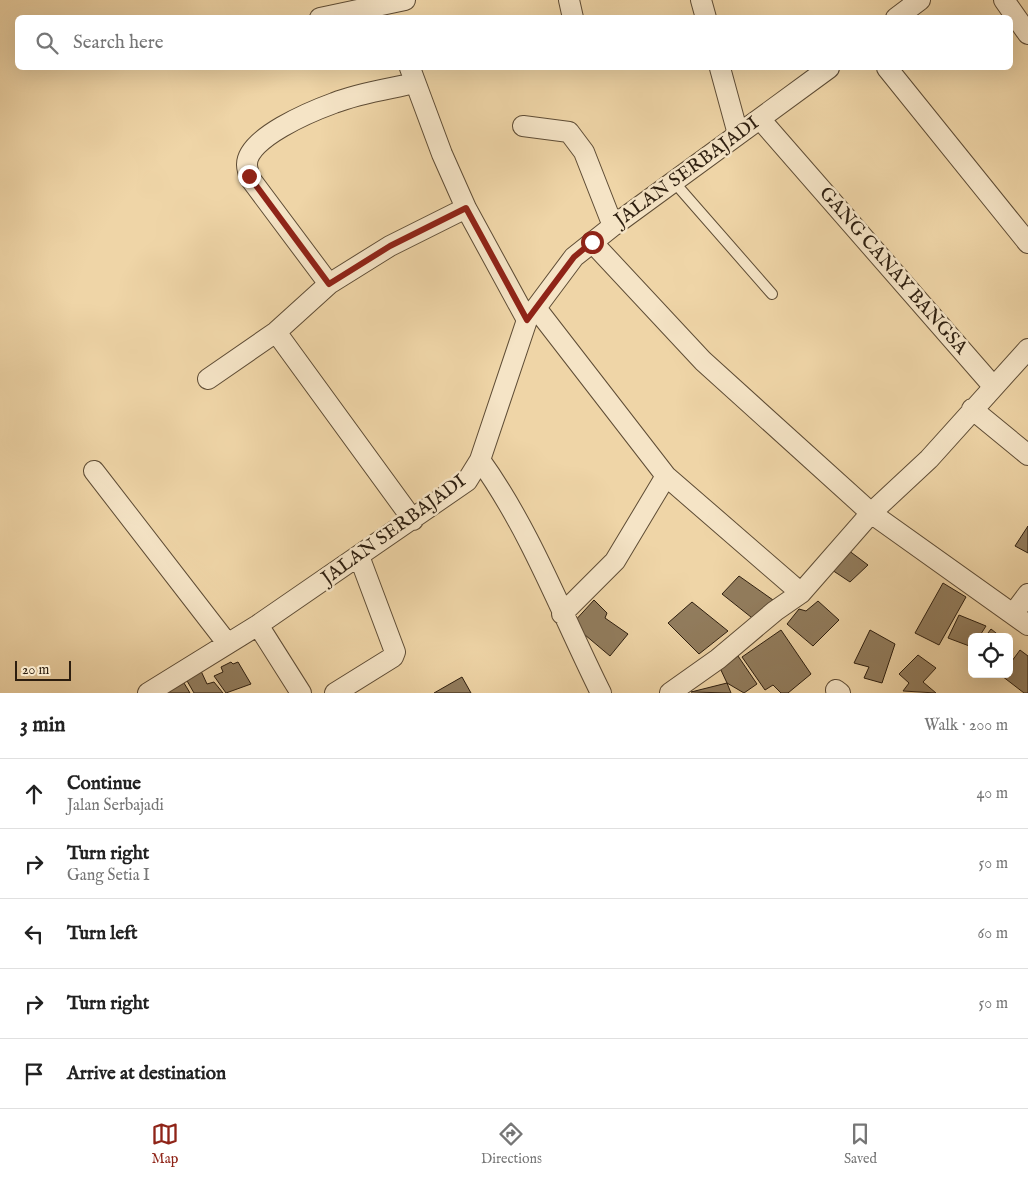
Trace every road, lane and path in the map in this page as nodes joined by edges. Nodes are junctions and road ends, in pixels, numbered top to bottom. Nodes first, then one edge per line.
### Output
1 (569, 0) edge
2 (701, 0) edge
3 (920, 0) edge
4 (1004, 0) edge
5 (396, 7) edge
6 (341, 15) edge
7 (572, 15) edge
8 (705, 15) edge
9 (900, 15) edge
10 (1028, 34) edge
11 (721, 70) edge
12 (826, 70) edge
13 (889, 70) edge
14 (413, 75) edge
15 (760, 119) junction
16 (523, 126) dead end
17 (738, 134) junction
18 (674, 182) junction
19 (466, 208) junction
20 (613, 226) junction
21 (592, 242) junction
22 (1028, 243) edge
23 (329, 284) junction
24 (772, 294) dead end
25 (532, 314) junction
26 (276, 332) junction
27 (1028, 349) edge
28 (208, 379) dead end
29 (993, 386) junction
30 (972, 409) junction
31 (1028, 456) edge
32 (480, 460) junction
33 (94, 471) dead end
34 (666, 476) junction
35 (871, 513) junction
36 (413, 520) junction
37 (359, 556) junction
38 (801, 594) junction
39 (1028, 594) edge
40 (562, 614) junction
41 (1021, 620) edge
42 (258, 625) junction
43 (227, 643) junction
44 (148, 693) edge
45 (300, 693) edge
46 (335, 693) edge
47 (601, 693) edge
48 (670, 693) edge

1 - 7 street
2 - 8 street
3 - 9 street
4 - 10 street
5 - 6 street
11 - 17 street
12 - 15 street, JALAN SERBAJADI
13 - 22 street
14 - 19 street
14 - 23 street
15 - 17 street, JALAN SERBAJADI
15 - 29 street, GANG CANAY BANGSA
16 - 20 street
17 - 18 street, JALAN SERBAJADI
18 - 20 street, JALAN SERBAJADI
18 - 24 lane
19 - 23 street
19 - 25 street
20 - 21 street, JALAN SERBAJADI
21 - 25 street, JALAN SERBAJADI
21 - 35 street
23 - 26 street
25 - 32 street, JALAN SERBAJADI
25 - 34 street
26 - 28 street
26 - 36 street
27 - 29 street
29 - 30 street
30 - 31 street
30 - 35 street
32 - 36 street, JALAN SERBAJADI
32 - 40 street
33 - 43 street
34 - 38 street
34 - 40 street
35 - 38 street
35 - 41 street
36 - 37 street, JALAN SERBAJADI
37 - 42 street, JALAN SERBAJADI
37 - 46 street
38 - 48 street
39 - 41 street
40 - 47 street
42 - 43 street, JALAN SERBAJADI
42 - 45 street
43 - 44 street, JALAN SERBAJADI

